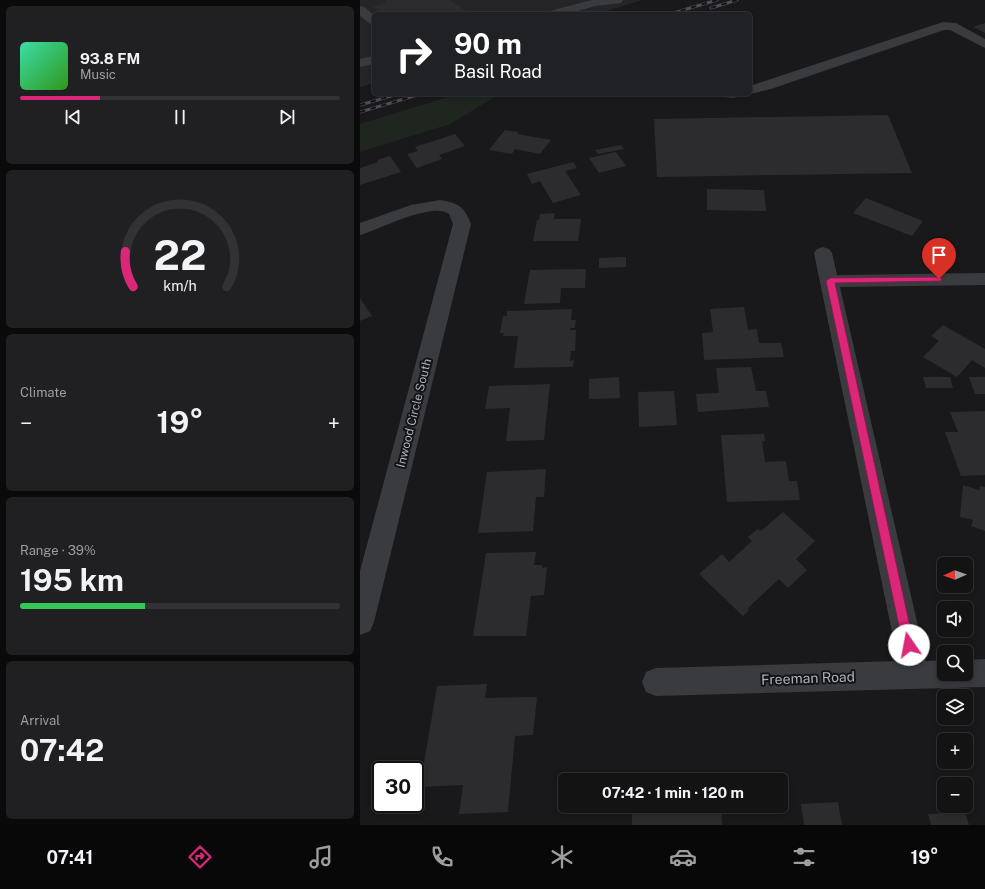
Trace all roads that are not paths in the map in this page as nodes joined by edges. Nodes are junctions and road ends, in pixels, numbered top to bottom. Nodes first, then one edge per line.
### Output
1 (617, 0) edge
2 (360, 10) edge
3 (562, 12) edge
4 (372, 19) edge
5 (985, 44) edge
6 (372, 60) edge
7 (360, 63) edge
8 (752, 90) edge
9 (360, 229) edge
10 (823, 253) dead end
11 (985, 279) edge
12 (830, 281) junction
13 (360, 622) edge
14 (985, 673) edge
15 (973, 674) edge
16 (915, 675) junction
17 (937, 675) edge
18 (656, 682) dead end

1 - 3 street
2 - 4 street
5 - 8 street
6 - 7 street
9 - 13 street, Inwood Circle South
10 - 12 street
11 - 12 street
12 - 16 street
14 - 15 street
16 - 17 street, Freeman Road
16 - 18 street, Freeman Road

